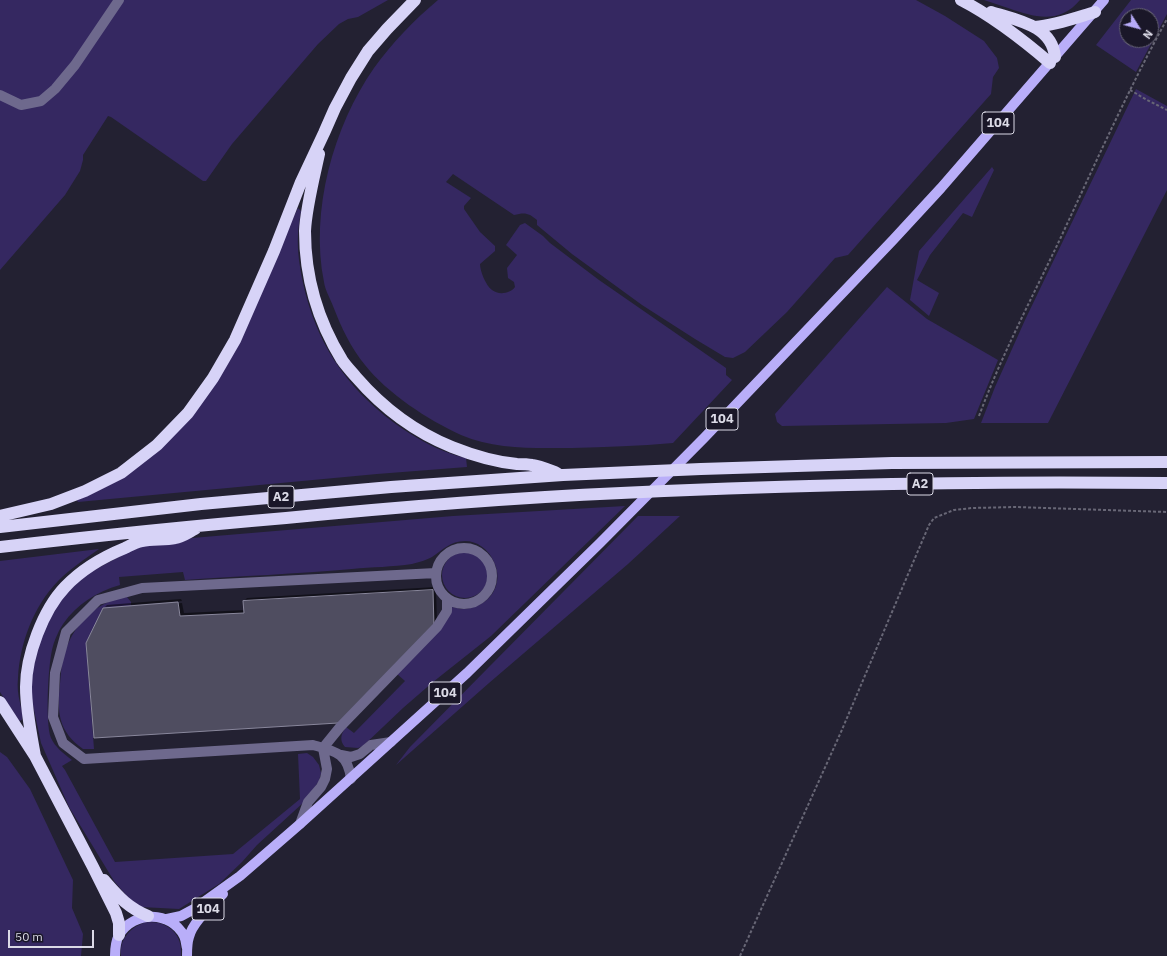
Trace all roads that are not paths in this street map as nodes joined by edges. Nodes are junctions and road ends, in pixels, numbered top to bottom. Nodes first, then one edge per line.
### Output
1 (119, 0) edge
2 (415, 0) edge
3 (961, 0) edge
4 (1104, 0) edge
5 (978, 8) junction
6 (1095, 12) junction
7 (1035, 27) junction
8 (1053, 60) junction
9 (0, 95) edge
10 (324, 133) junction
11 (1167, 462) edge
12 (563, 475) junction
13 (1167, 483) edge
14 (0, 516) edge
15 (204, 525) junction
16 (0, 527) edge
17 (0, 547) edge
18 (436, 573) junction
19 (447, 598) junction
20 (0, 702) edge
21 (391, 742) junction
22 (323, 748) junction
23 (341, 755) junction
24 (35, 756) junction
25 (351, 779) junction
26 (300, 824) junction
27 (93, 867) junction
28 (240, 876) junction
29 (148, 916) junction
30 (167, 920) junction
31 (119, 935) junction
32 (187, 952) edge
33 (115, 956) edge

1 - 9 street
2 - 10 highway
3 - 5 highway
4 - 6 main road, 104
5 - 7 highway
5 - 8 highway
6 - 7 highway
6 - 8 main road, 104
7 - 8 highway
8 - 21 main road, 104
10 - 12 highway
10 - 14 highway
11 - 12 highway, A2
12 - 16 highway, A2
13 - 15 highway, A2
15 - 17 highway, A2
15 - 24 highway
18 - 19 street
18 - 19 street
18 - 22 street
19 - 22 street
20 - 24 highway
21 - 23 street
21 - 25 main road, 104
22 - 23 street
22 - 26 street
23 - 25 street
24 - 27 highway
25 - 26 main road, 104
26 - 28 main road, 104
27 - 29 highway
27 - 31 highway
28 - 30 main road, 104
28 - 32 main road, 104
29 - 30 main road
29 - 31 main road
30 - 32 main road
31 - 33 main road

